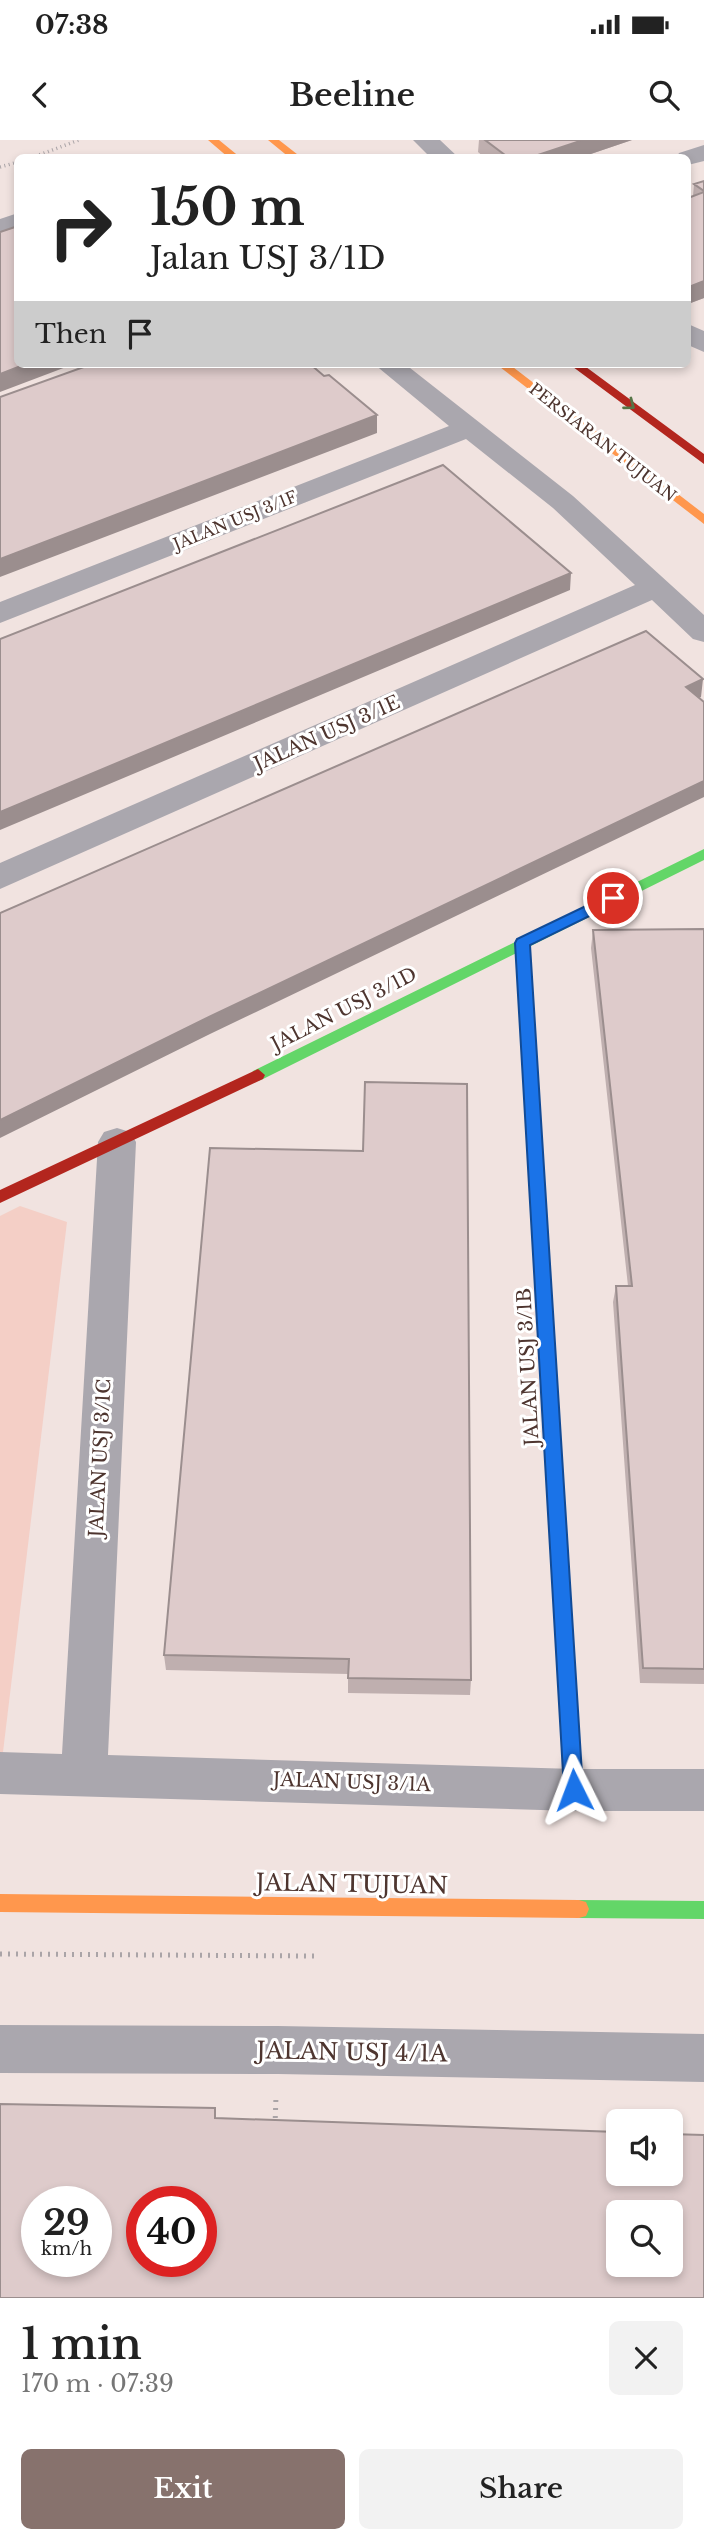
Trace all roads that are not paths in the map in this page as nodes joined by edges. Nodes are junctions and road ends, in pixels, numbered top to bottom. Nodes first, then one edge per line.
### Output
1 (213, 140) edge
2 (273, 140) edge
3 (425, 140) edge
4 (231, 154) edge
5 (292, 154) edge
6 (442, 154) edge
7 (393, 368) edge
8 (507, 368) edge
9 (580, 368) edge
10 (469, 428) junction
11 (704, 460) edge
12 (704, 520) edge
13 (654, 588) junction
14 (0, 613) edge
15 (704, 632) edge
16 (704, 854) edge
17 (0, 877) edge
18 (522, 943) junction
19 (117, 1142) junction
20 (0, 1197) edge
21 (0, 1773) edge
22 (84, 1774) junction
23 (574, 1790) junction
24 (704, 1790) edge
25 (0, 1903) edge
26 (704, 1910) edge
27 (0, 2049) edge
28 (704, 2057) edge

1 - 4 street
2 - 5 street
3 - 6 street
7 - 10 street
8 - 12 street, PERSIARAN TUJUAN
9 -> 11 street
10 - 13 street
10 - 14 street, JALAN USJ 3/1F
13 - 15 street
13 - 17 street, JALAN USJ 3/1E
16 - 18 street, JALAN USJ 3/1D
18 - 19 street, JALAN USJ 3/1D
18 - 23 street, JALAN USJ 3/1B
19 - 20 street, JALAN USJ 3/1D
19 - 22 street, JALAN USJ 3/1C
21 - 22 street, JALAN USJ 3/1A
22 - 23 street, JALAN USJ 3/1A
23 - 24 street, JALAN USJ 3/1A
25 - 26 street, JALAN TUJUAN
27 - 28 street, JALAN USJ 4/1A

